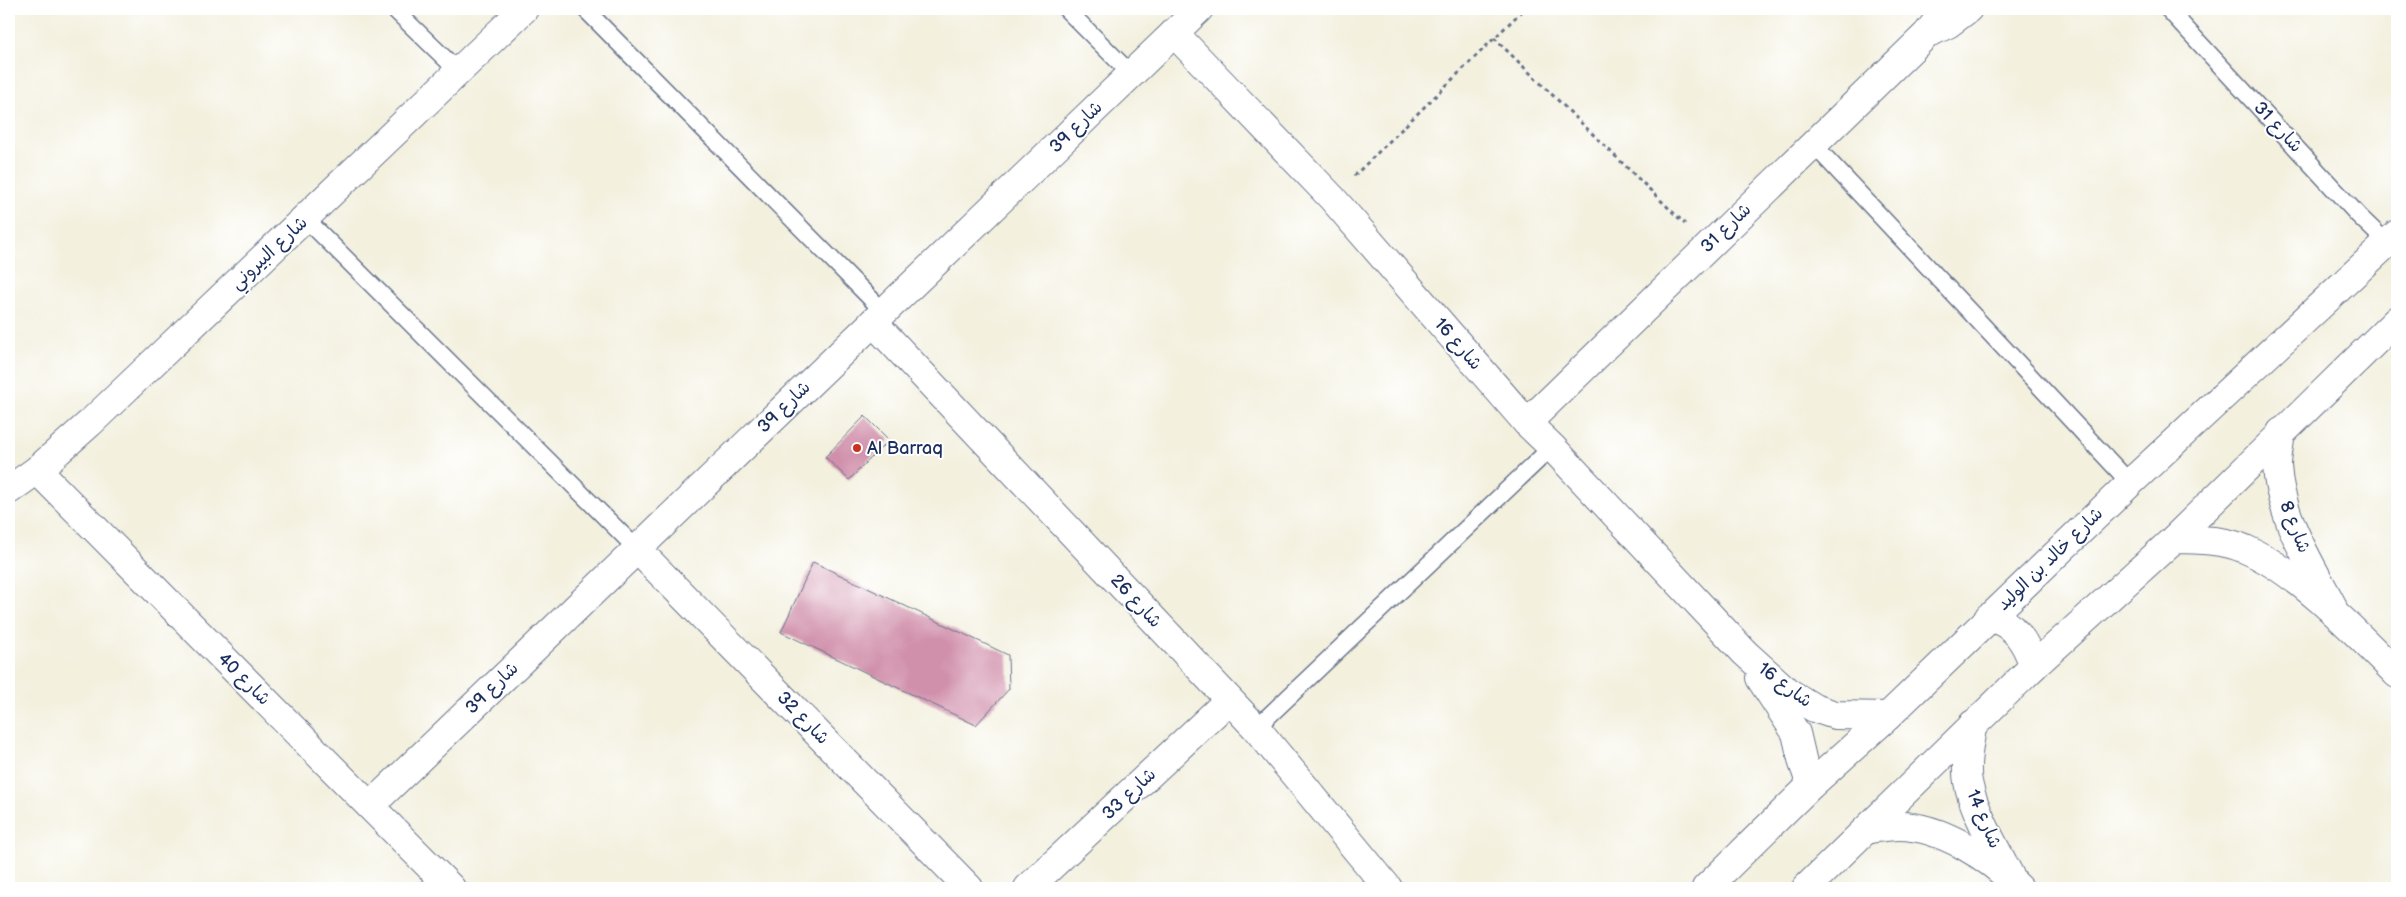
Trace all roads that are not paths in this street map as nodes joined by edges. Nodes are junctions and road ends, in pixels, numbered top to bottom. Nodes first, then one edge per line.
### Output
1 (394, 9) edge
2 (524, 9) edge
3 (585, 9) edge
4 (1066, 9) edge
5 (1199, 9) edge
6 (1946, 9) edge
7 (1968, 9) edge
8 (2168, 9) edge
9 (1174, 33) junction
10 (1927, 34) junction
11 (459, 72) junction
12 (1131, 74) junction
13 (1813, 144) junction
14 (306, 219) junction
15 (2393, 239) edge
16 (878, 317) junction
17 (2397, 320) edge
18 (1527, 423) junction
19 (2281, 432) junction
20 (1552, 447) junction
21 (37, 470) junction
22 (2130, 483) junction
23 (9, 490) edge
24 (2174, 539) junction
25 (636, 548) junction
26 (2337, 615) junction
27 (1989, 617) junction
28 (1745, 653) junction
29 (2034, 666) junction
30 (2397, 674) edge
31 (1229, 700) junction
32 (1888, 716) junction
33 (1973, 724) junction
34 (1256, 728) junction
35 (1811, 784) junction
36 (370, 806) junction
37 (1868, 829) junction
38 (2016, 885) edge
39 (451, 888) edge
40 (969, 888) edge
41 (1028, 888) edge
42 (1388, 888) edge
43 (1706, 888) edge
44 (1806, 888) edge

1 - 11 lane
2 - 11 street, شارع البيروني
3 - 16 lane
4 - 12 lane
5 - 9 street, شارع 39
6 - 10 street, شارع 31
7 - 10 street, شارع 31
8 - 15 lane, شارع 31
9 - 12 street, شارع 39
9 - 18 street, شارع 16
10 - 13 street, شارع 31
11 - 14 street, شارع البيروني
12 - 16 street, شارع 39
13 - 18 street, شارع 31
13 - 22 lane
14 - 21 street, شارع البيروني
14 - 25 lane
15 - 22 street, شارع خالد بن الوليد
16 - 25 street, شارع 39
16 - 31 street, شارع 26
17 - 19 street
18 - 20 street, شارع 16
19 - 24 street
19 - 26 street, شارع 8
20 - 28 street, شارع 16
20 - 34 lane
21 - 23 street, شارع البيروني
21 - 36 street, شارع 40
22 - 27 street, شارع خالد بن الوليد
24 - 26 street, شارع 8
24 - 29 street
25 - 36 street, شارع 39
25 - 40 street, شارع 32
26 - 30 street, شارع 8
27 - 29 street
27 - 32 street, شارع خالد بن الوليد
28 - 32 street, شارع 16
28 - 35 street, شارع 16
29 - 33 street
31 - 34 street, شارع 26
31 - 41 street, شارع 33
32 - 35 street, شارع خالد بن الوليد
33 - 37 street
33 - 38 street, شارع 14
34 - 42 street, شارع 26
35 - 43 street, شارع خالد بن الوليد
36 - 39 street, شارع 40
37 - 38 street, شارع 14
37 - 44 street

